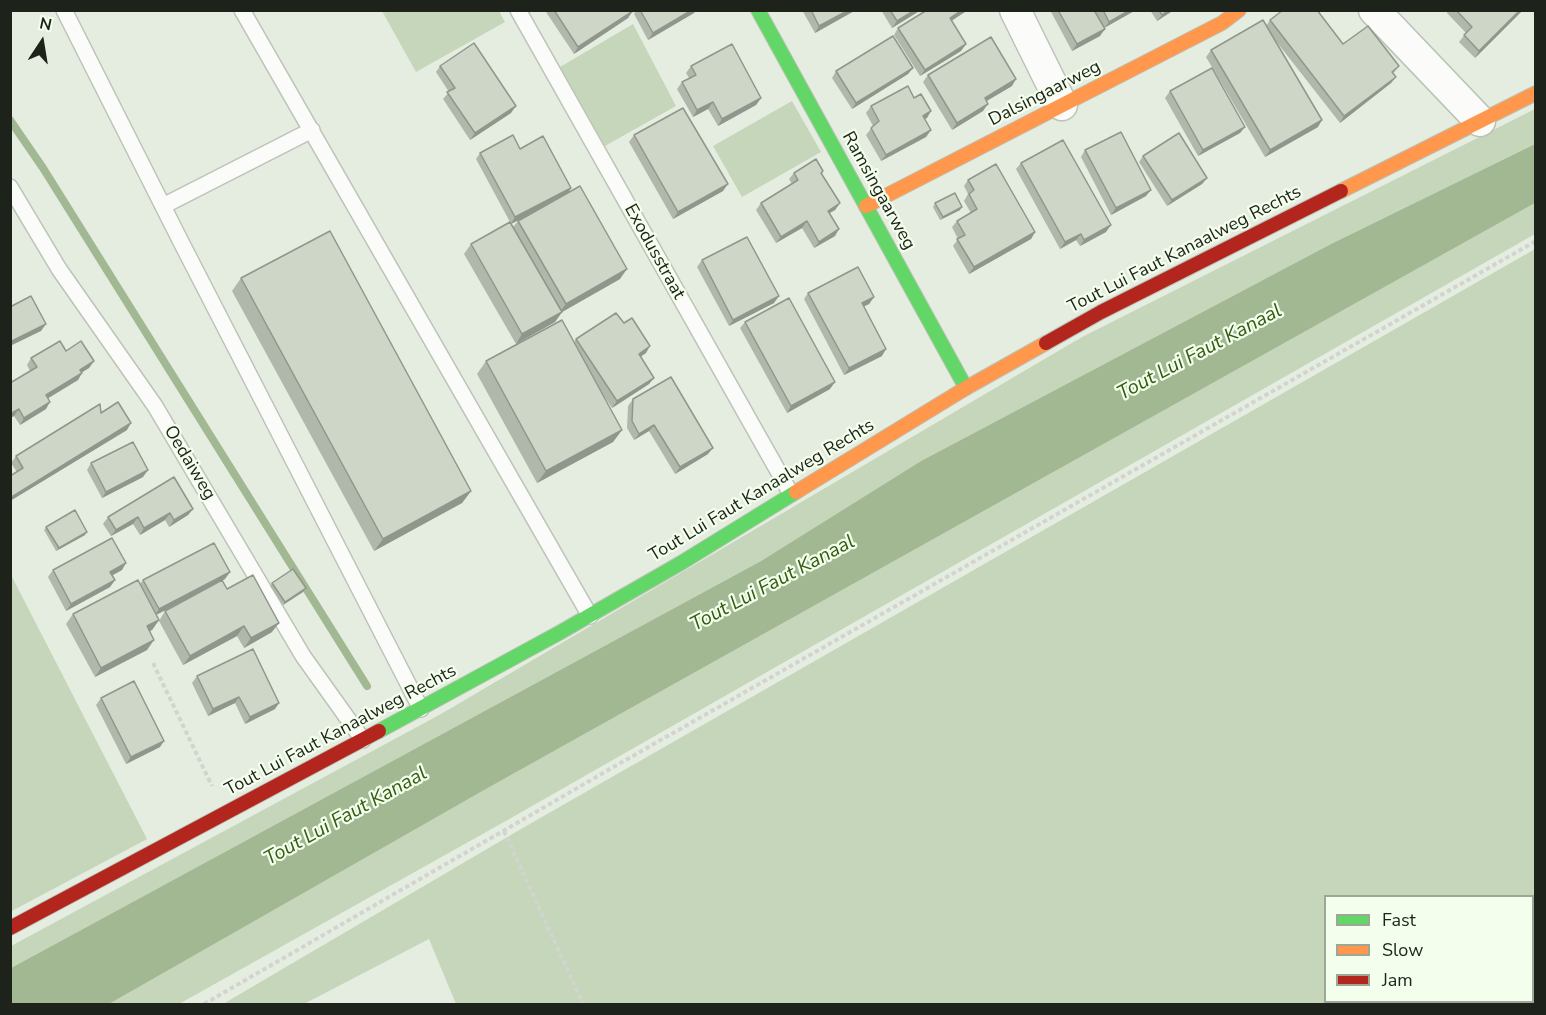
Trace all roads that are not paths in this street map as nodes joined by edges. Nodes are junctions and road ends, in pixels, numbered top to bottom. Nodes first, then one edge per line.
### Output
1 (64, 10) edge
2 (242, 10) edge
3 (518, 10) edge
4 (758, 10) edge
5 (1015, 10) edge
6 (1239, 10) edge
7 (1374, 10) edge
8 (1536, 93) edge
9 (1062, 105) junction
10 (1480, 121) junction
11 (312, 130) junction
12 (10, 188) edge
13 (163, 206) junction
14 (866, 206) junction
15 (966, 388) junction
16 (791, 494) junction
17 (590, 616) junction
18 (421, 709) junction
19 (363, 740) junction
20 (10, 928) edge

1 - 13 lane
2 - 11 lane
3 - 16 lane, Exodusstraat
4 - 14 street, Ramsingaarweg
5 - 9 street
6 - 9 street, Dalsingaarweg
7 - 10 street
8 - 10 street, Tout Lui Faut Kanaalweg Rechts
9 - 14 street, Dalsingaarweg
10 - 15 street, Tout Lui Faut Kanaalweg Rechts
11 - 13 lane
11 - 17 lane
12 - 19 lane, Oedaiweg
13 - 18 lane
14 - 15 street, Ramsingaarweg
15 - 16 street, Tout Lui Faut Kanaalweg Rechts
16 - 17 street, Tout Lui Faut Kanaalweg Rechts
17 - 18 street, Tout Lui Faut Kanaalweg Rechts
18 - 19 street, Tout Lui Faut Kanaalweg Rechts
19 - 20 street, Tout Lui Faut Kanaalweg Rechts

